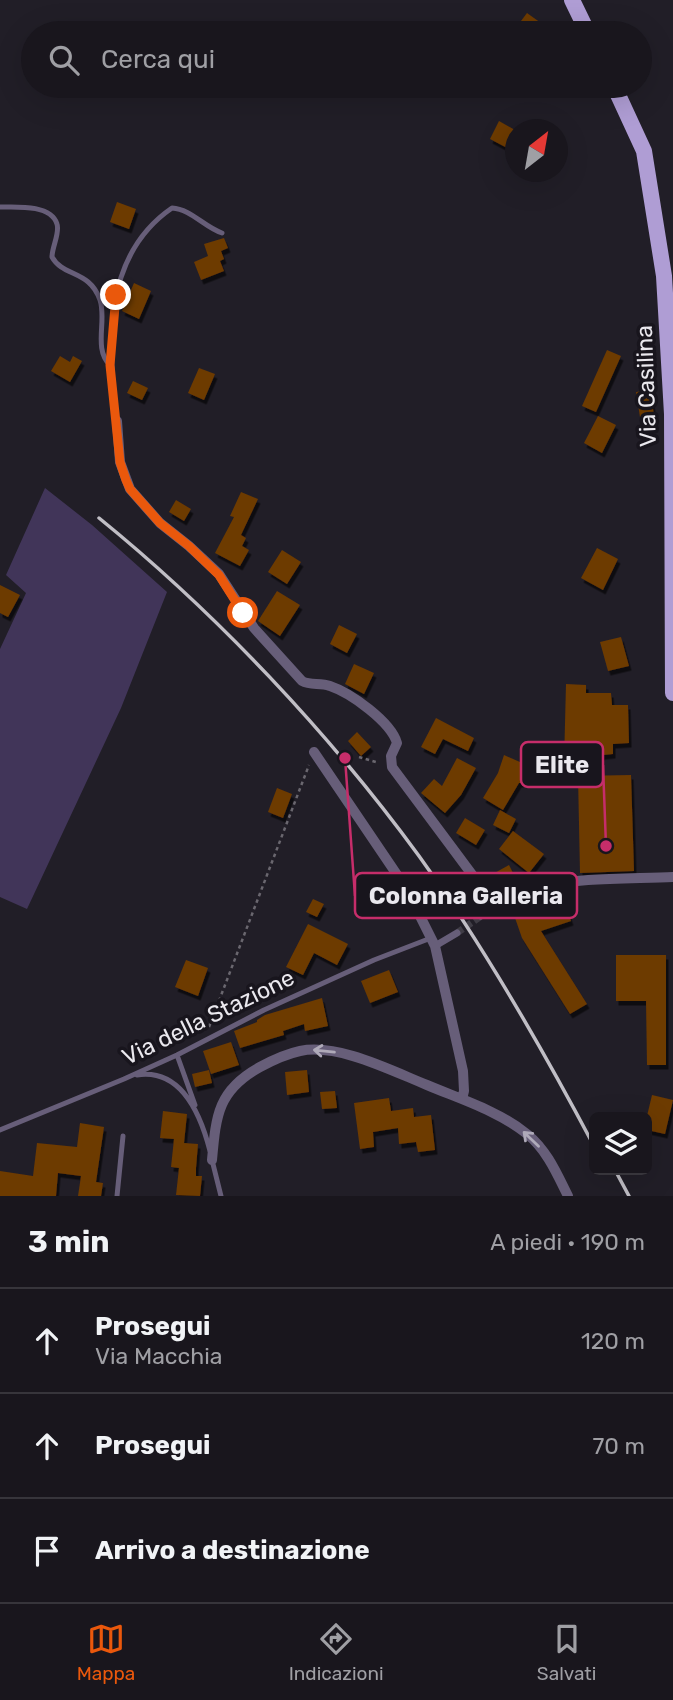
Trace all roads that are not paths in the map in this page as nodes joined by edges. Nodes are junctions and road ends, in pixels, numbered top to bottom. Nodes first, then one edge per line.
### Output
1 (572, 0) edge
2 (583, 21) edge
3 (620, 98) edge
4 (0, 208) edge
5 (222, 233) dead end
6 (110, 365) junction
7 (117, 421) joint
8 (673, 692) edge
9 (314, 752) road end
10 (673, 877) edge
11 (498, 906) junction
12 (481, 916) tunnel mouth
13 (457, 933) tunnel mouth
14 (433, 942) junction
15 (177, 1055) junction
16 (124, 1079) junction
17 (462, 1099) junction
18 (198, 1115) junction
19 (0, 1130) edge
20 (123, 1136) dead end
21 (212, 1160) junction
22 (117, 1196) edge
23 (221, 1196) edge
24 (568, 1196) edge

1 - 2 main road
3 - 8 main road, Via Casilina
4 - 6 lane
5 - 6 lane
6 - 7 lane
7 - 11 street
9 - 14 street
10 - 11 street
11 - 12 street
13 - 14 street
14 - 15 lane, Via della Stazione
14 - 17 street
15 - 16 lane, Via della Stazione
15 - 18 lane
16 - 18 lane
16 - 19 lane, Via della Stazione
17 -> 21 street
24 -> 17 street
18 - 21 lane
20 - 22 lane
21 - 23 lane

